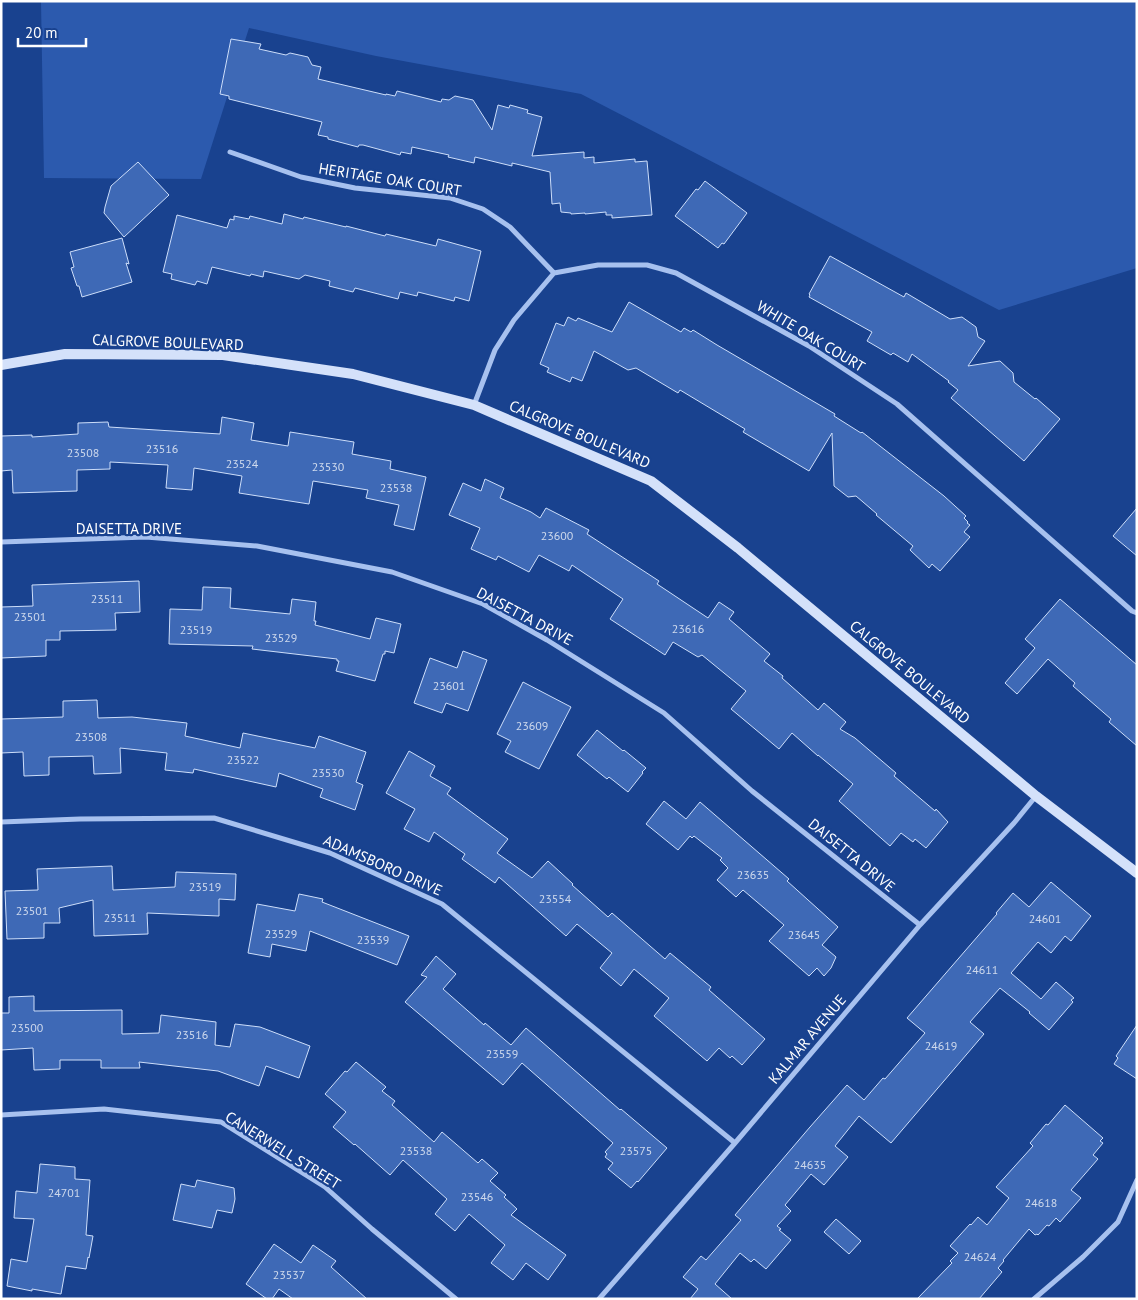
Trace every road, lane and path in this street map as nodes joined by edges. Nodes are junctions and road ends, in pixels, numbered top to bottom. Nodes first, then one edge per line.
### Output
1 (230, 152) dead end
2 (554, 273) junction
3 (1, 365) edge
4 (474, 405) junction
5 (1, 542) edge
6 (1137, 613) edge
7 (1036, 796) junction
8 (1, 822) edge
9 (1137, 873) edge
10 (920, 925) junction
11 (1, 1115) edge
12 (735, 1143) junction
13 (1137, 1180) edge
14 (456, 1299) edge
15 (599, 1299) edge
16 (1034, 1299) edge

1 - 2 street, HERITAGE OAK COURT
2 - 4 street
2 - 6 street, WHITE OAK COURT
3 - 4 street, CALGROVE BOULEVARD
4 - 7 street, CALGROVE BOULEVARD
5 - 10 street, DAISETTA DRIVE
7 - 9 street, CALGROVE BOULEVARD
7 - 10 street, KALMAR AVENUE
8 - 12 street, ADAMSBORO DRIVE
10 - 12 street, KALMAR AVENUE
11 - 14 street, CANERWELL STREET
12 - 15 street, KALMAR AVENUE
13 - 16 street

